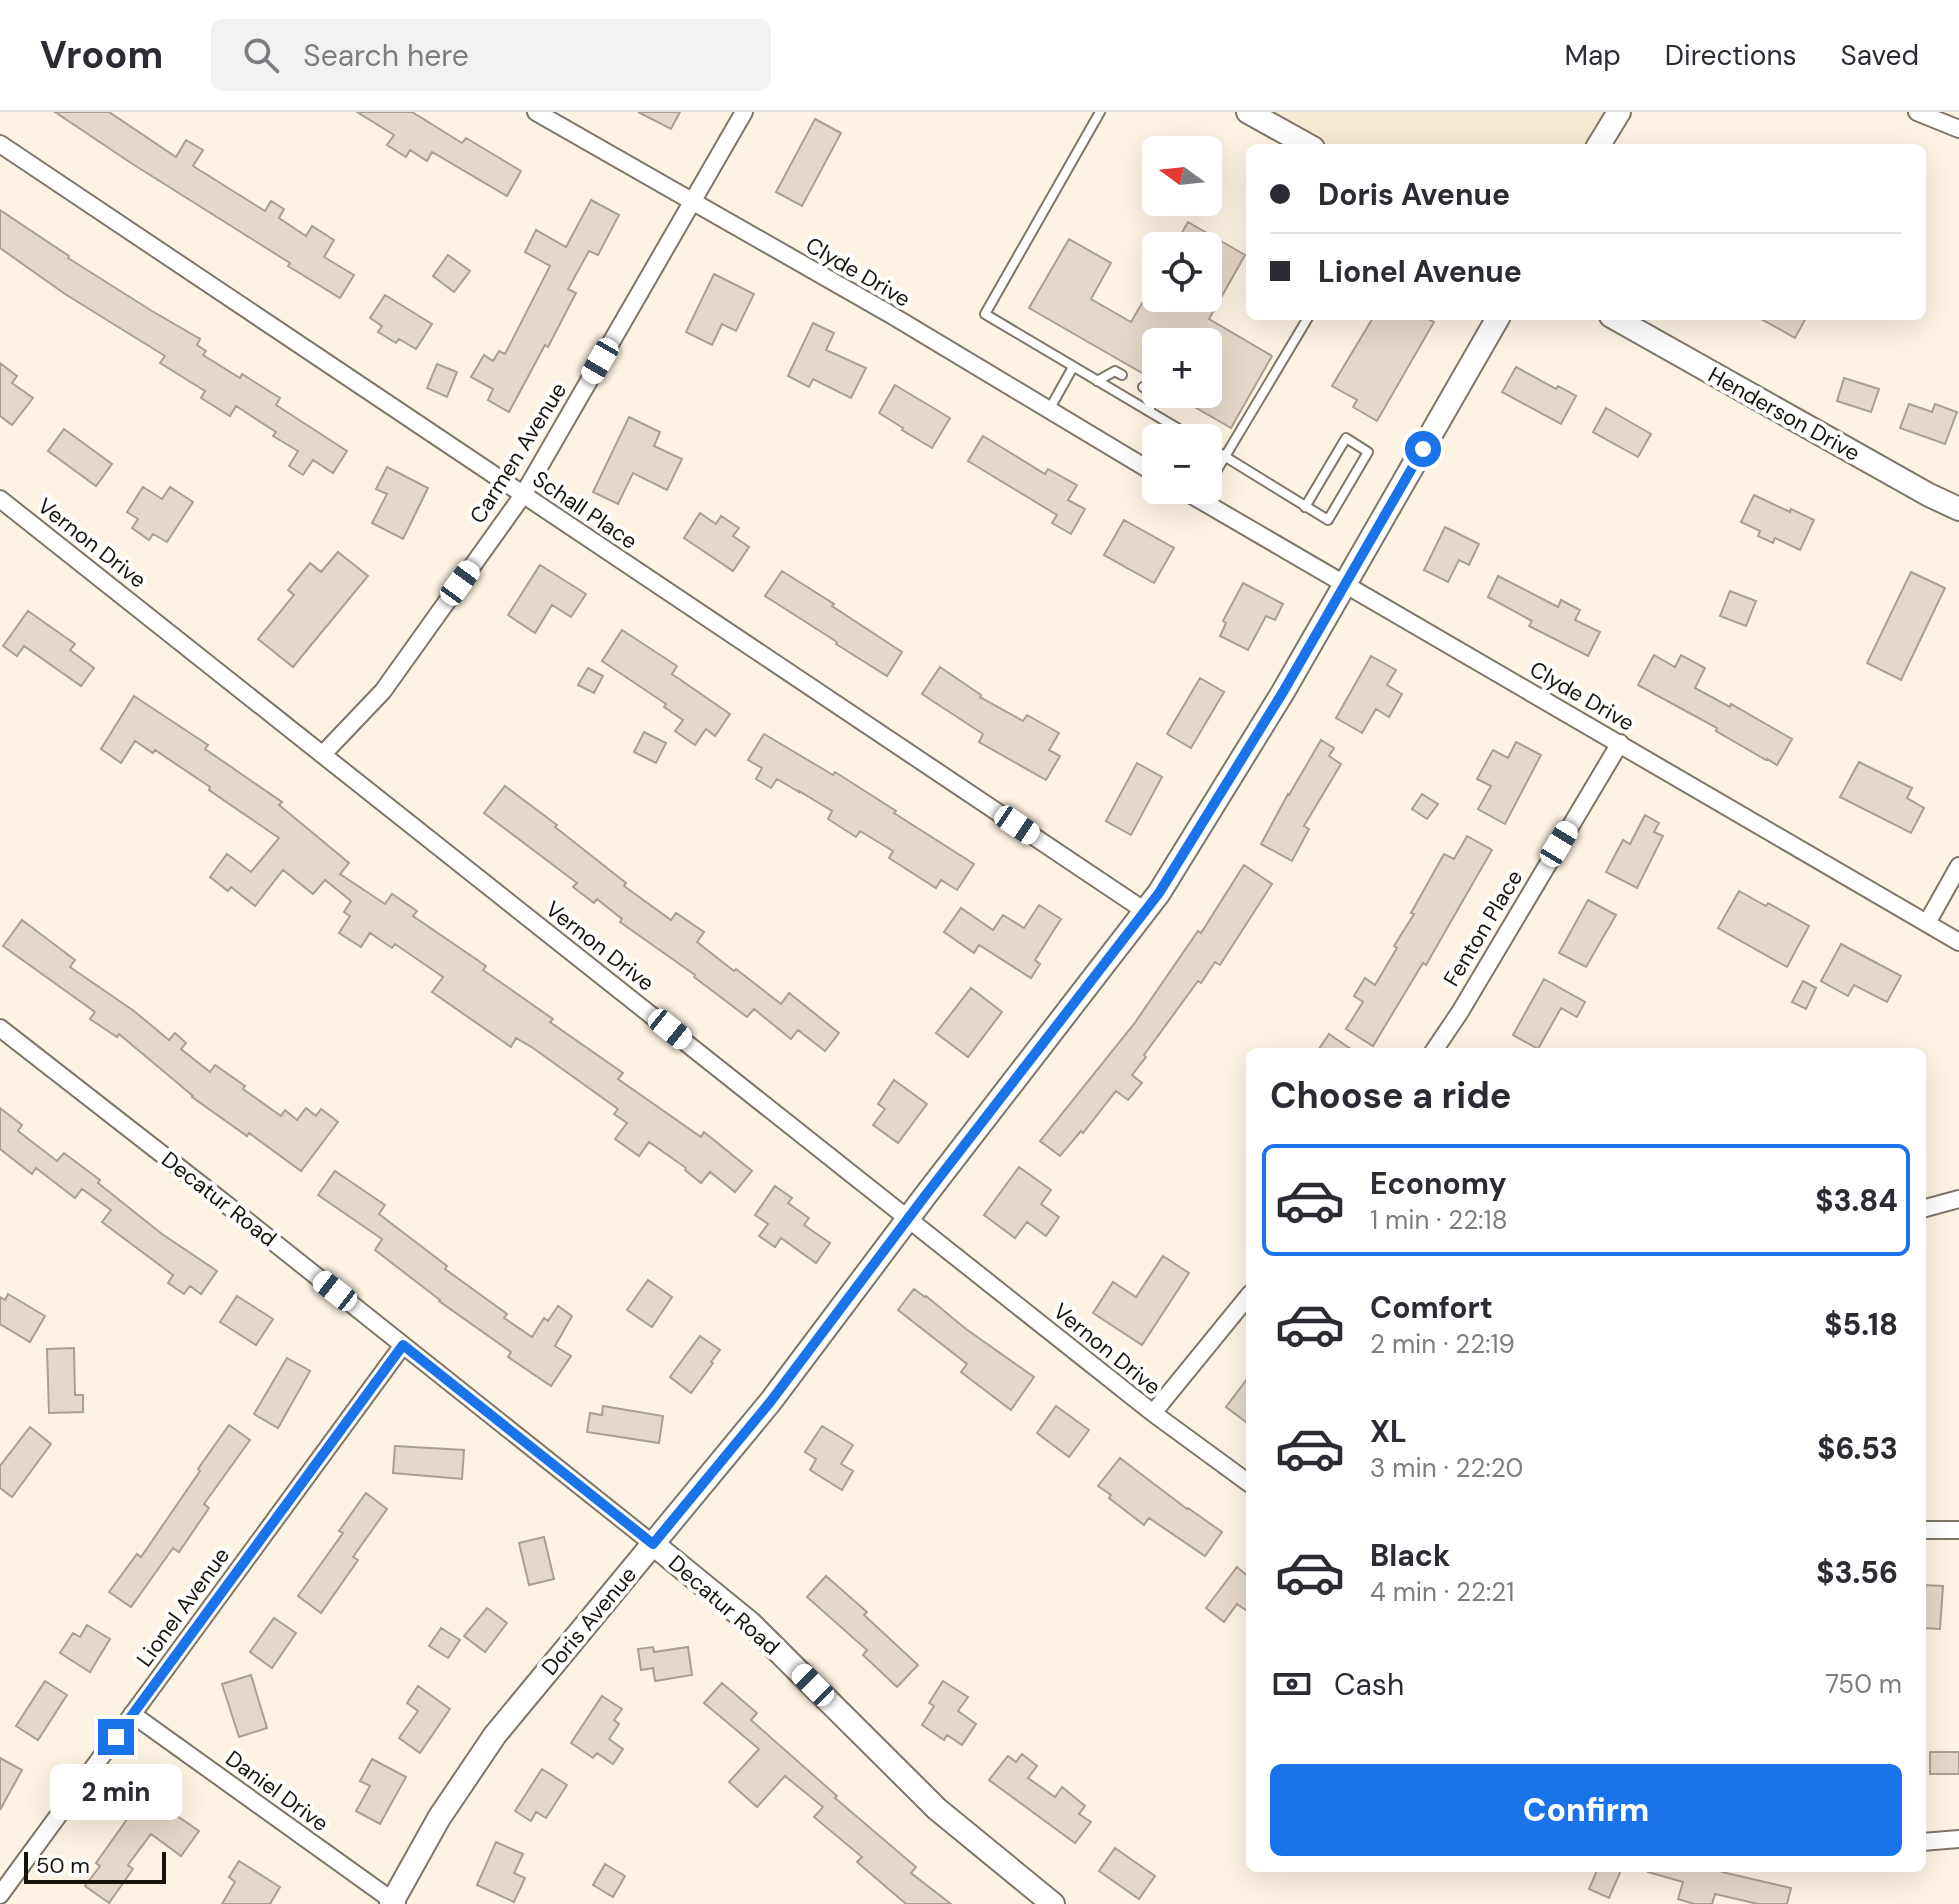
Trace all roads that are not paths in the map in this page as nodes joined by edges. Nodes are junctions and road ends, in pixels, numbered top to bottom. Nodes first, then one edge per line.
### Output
1 (536, 112) edge
2 (744, 112) edge
3 (1100, 112) edge
4 (1248, 112) edge
5 (1619, 112) edge
6 (1917, 112) edge
7 (1959, 129) edge
8 (0, 144) edge
9 (1306, 144) edge
10 (1599, 144) edge
11 (692, 202) junction
12 (1307, 320) edge
13 (1497, 320) edge
14 (1618, 320) edge
15 (1073, 367) junction
16 (1122, 375) dead end
17 (1097, 381) junction
18 (1049, 411) junction
19 (1150, 411) joint
20 (1171, 424) edge
21 (1222, 455) edge
22 (1225, 457) junction
23 (1222, 462) edge
24 (1142, 466) edge
25 (523, 495) junction
26 (0, 499) edge
27 (1222, 503) edge
28 (1305, 507) junction
29 (1959, 509) edge
30 (1345, 586) junction
31 (1620, 743) junction
32 (323, 754) junction
33 (1959, 866) edge
34 (1145, 911) junction
35 (1927, 923) junction
36 (1959, 942) edge
37 (0, 1028) edge
38 (1436, 1048) edge
39 (1959, 1199) edge
40 (1926, 1208) edge
41 (908, 1219) junction
42 (1246, 1299) edge
43 (403, 1345) junction
44 (1153, 1413) junction
45 (1246, 1481) edge
46 (1926, 1530) edge
47 (1959, 1530) edge
48 (653, 1544) junction
49 (132, 1714) junction
50 (1959, 1839) edge
51 (1926, 1842) edge
52 (0, 1895) edge
53 (393, 1903) edge
54 (1053, 1904) edge

1 - 11 street, Clyde Drive
2 - 11 street, Carmen Avenue
3 - 15 lane
4 - 9 street
5 - 10 street
6 - 7 street
8 - 25 street, Schall Place
11 - 18 street, Clyde Drive
11 - 25 street, Carmen Avenue
12 - 22 lane
13 - 30 street, Doris Avenue
14 - 29 street, Henderson Drive
15 - 17 lane
15 - 18 lane
16 - 17 lane
17 - 19 lane
18 - 24 street, Clyde Drive
19 - 20 lane
21 - 22 lane
22 - 23 lane
22 - 28 lane
25 - 32 street, Carmen Avenue
25 - 34 street, Schall Place
26 - 32 street, Vernon Drive
27 - 30 street, Clyde Drive
28 - 28 lane
30 - 31 street, Clyde Drive
30 - 34 street, Doris Avenue
31 - 35 street, Clyde Drive
31 - 38 street, Fenton Place
32 - 41 street, Vernon Drive
33 - 35 street
34 - 41 street, Doris Avenue
35 - 36 street, Clyde Drive
37 - 43 street, Decatur Road
39 - 40 street
41 - 44 street, Vernon Drive
41 - 48 street, Doris Avenue
42 - 44 street
43 - 48 street, Decatur Road
43 - 49 street, Lionel Avenue
44 - 45 street, Vernon Drive
46 - 47 street
48 - 53 street, Doris Avenue
48 - 54 street, Decatur Road
49 - 52 street, Lionel Avenue
49 - 53 street, Daniel Drive
50 - 51 street

